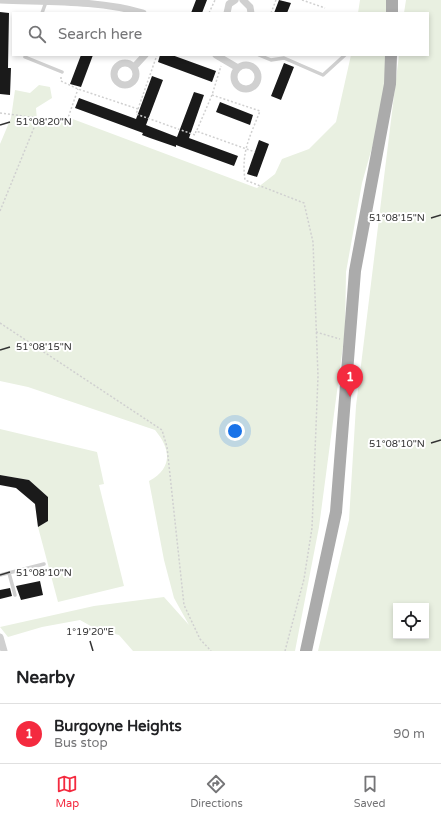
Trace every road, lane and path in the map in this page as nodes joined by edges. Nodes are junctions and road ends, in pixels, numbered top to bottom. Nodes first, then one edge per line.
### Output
1 (0, 0) edge
2 (215, 0) edge
3 (235, 0) edge
4 (243, 0) edge
5 (276, 0) edge
6 (302, 0) edge
7 (392, 0) edge
8 (77, 1) edge
9 (46, 2) junction
10 (325, 8) dead end
11 (42, 12) edge
12 (140, 12) edge
13 (209, 12) edge
14 (227, 12) edge
15 (251, 12) edge
16 (271, 12) edge
17 (392, 12) edge
18 (26, 56) edge
19 (144, 56) edge
20 (157, 56) edge
21 (218, 56) edge
22 (261, 56) edge
23 (344, 56) edge
24 (391, 56) edge
25 (223, 59) junction
26 (134, 67) dead end
27 (238, 68) dead end
28 (62, 72) joint
29 (78, 89) junction
30 (212, 95) junction
31 (138, 109) junction
32 (0, 113) edge
33 (38, 118) junction
34 (196, 131) junction
35 (245, 148) junction
36 (254, 152) dead end
37 (0, 211) edge
38 (0, 323) edge
39 (316, 332) junction
40 (349, 342) junction
41 (44, 564) dead end
42 (9, 573) junction
43 (0, 575) edge
44 (15, 595) dead end
45 (1, 640) edge
46 (4, 651) edge
47 (211, 651) edge
48 (285, 651) edge
49 (306, 651) edge

1 - 9 street
2 - 13 path
3 - 14 street
4 - 15 street
5 - 16 path
6 - 10 path
7 - 17 main road
8 - 9 street
8 - 12 street
9 - 11 lane
18 - 28 lane
19 - 26 street
20 - 31 path
21 - 25 street
22 - 23 lane
24 - 40 main road
25 - 27 street
25 - 30 path
28 - 29 path
29 - 31 path
29 - 33 path
30 - 34 path
30 - 35 path
31 - 34 path
32 - 33 path
33 - 37 path
34 - 35 path
35 - 36 path
35 - 39 path
38 - 47 path
39 - 40 path
39 - 48 path
40 - 49 main road
41 - 42 lane
42 - 43 lane
42 - 44 lane
45 - 46 street

